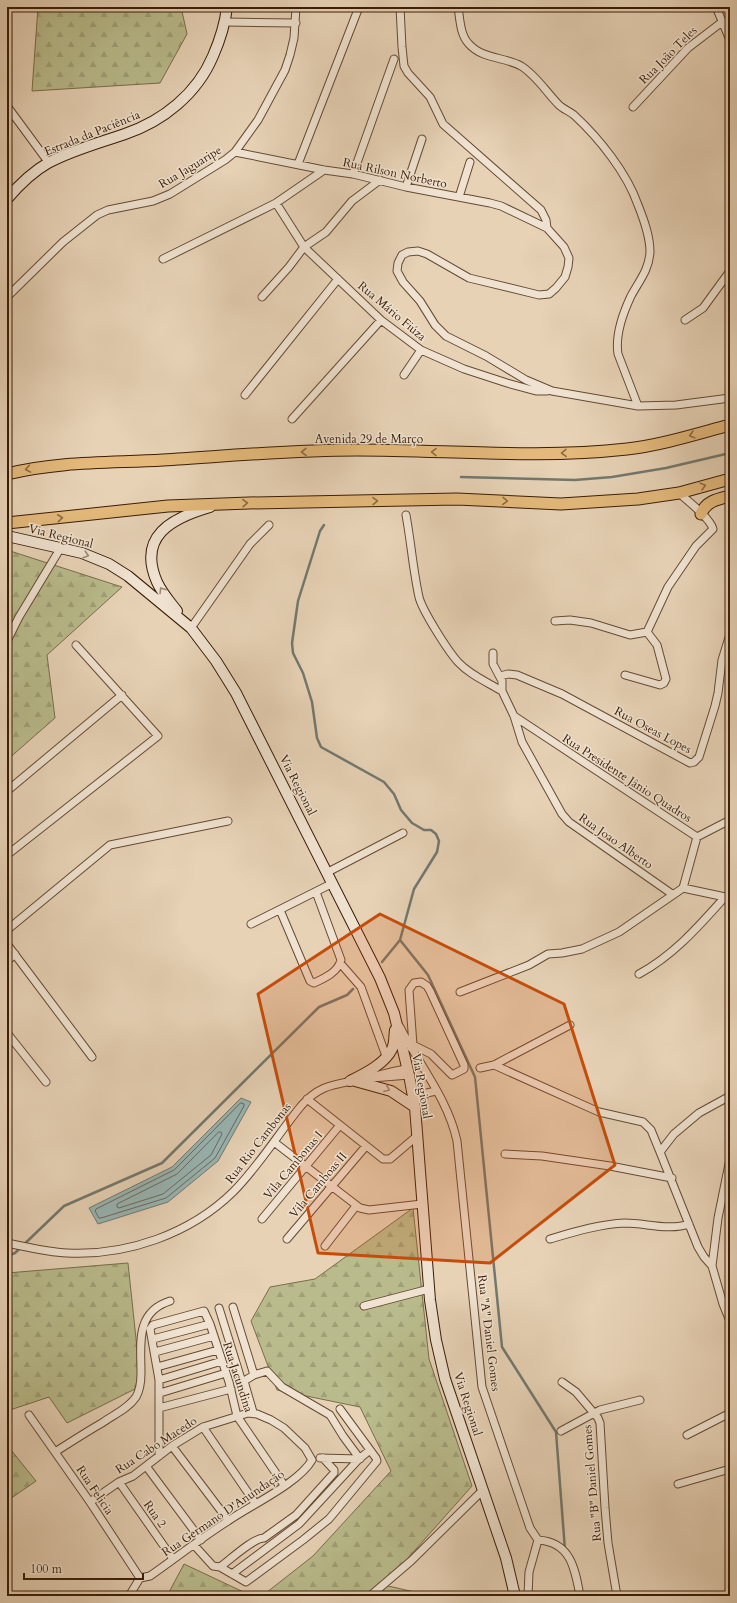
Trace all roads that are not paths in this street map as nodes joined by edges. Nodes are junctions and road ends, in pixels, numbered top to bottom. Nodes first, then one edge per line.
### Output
1 (227, 7) edge
2 (296, 7) edge
3 (359, 7) edge
4 (400, 7) edge
5 (458, 7) edge
6 (716, 7) edge
7 (226, 22) junction
8 (722, 22) junction
9 (296, 23) junction
10 (730, 40) edge
11 (394, 59) dead end
12 (7, 106) edge
13 (633, 107) dead end
14 (422, 139) dead end
15 (235, 152) junction
16 (470, 162) dead end
17 (49, 163) junction
18 (298, 164) junction
19 (324, 170) junction
20 (353, 174) junction
21 (380, 180) junction
22 (406, 188) junction
23 (459, 197) junction
24 (7, 199) edge
25 (276, 203) junction
26 (547, 228) junction
27 (304, 247) junction
28 (163, 259) dead end
29 (730, 271) edge
30 (338, 279) junction
31 (7, 297) edge
32 (262, 297) dead end
33 (381, 320) junction
34 (685, 320) dead end
35 (421, 350) junction
36 (404, 375) dead end
37 (552, 391) junction
38 (245, 395) dead end
39 (730, 398) edge
40 (638, 406) junction
41 (292, 419) dead end
42 (730, 425) edge
43 (7, 474) edge
44 (730, 479) edge
45 (679, 493) junction
46 (730, 496) edge
47 (218, 504) junction
48 (701, 514) junction
49 (406, 515) dead end
50 (7, 524) edge
51 (269, 525) dead end
52 (7, 536) edge
53 (60, 549) junction
54 (555, 621) dead end
55 (188, 625) junction
56 (647, 632) junction
57 (730, 634) edge
58 (7, 640) edge
59 (76, 645) dead end
60 (493, 653) dead end
61 (625, 675) dead end
62 (500, 676) junction
63 (502, 691) junction
64 (122, 695) junction
65 (514, 716) junction
66 (7, 792) edge
67 (730, 820) edge
68 (228, 821) dead end
69 (403, 833) dead end
70 (697, 837) junction
71 (7, 855) edge
72 (328, 872) junction
73 (333, 883) junction
74 (682, 888) junction
75 (316, 892) junction
76 (672, 894) junction
77 (727, 898) edge
78 (280, 910) junction
79 (251, 924) dead end
80 (7, 930) edge
81 (7, 944) edge
82 (15, 954) junction
83 (7, 961) edge
84 (340, 963) junction
85 (639, 974) dead end
86 (460, 992) dead end
87 (394, 1016) junction
88 (570, 1025) dead end
89 (7, 1033) edge
90 (412, 1047) junction
91 (386, 1056) junction
92 (92, 1057) dead end
93 (494, 1065) junction
94 (480, 1068) dead end
95 (408, 1072) junction
96 (357, 1080) junction
97 (46, 1082) dead end
98 (436, 1091) junction
99 (730, 1096) edge
100 (307, 1099) junction
101 (414, 1105) junction
102 (340, 1125) junction
103 (417, 1136) junction
104 (274, 1142) junction
105 (366, 1146) junction
106 (660, 1152) junction
107 (505, 1154) dead end
108 (730, 1159) edge
109 (306, 1166) junction
110 (672, 1178) junction
111 (331, 1186) junction
112 (422, 1204) junction
113 (358, 1207) junction
114 (262, 1219) dead end
115 (689, 1224) junction
116 (287, 1239) dead end
117 (550, 1239) dead end
118 (8, 1243) edge
119 (325, 1246) dead end
120 (712, 1266) junction
121 (429, 1288) junction
122 (170, 1301) dead end
123 (364, 1306) dead end
124 (233, 1307) dead end
125 (219, 1308) dead end
126 (730, 1321) edge
127 (210, 1324) junction
128 (214, 1336) junction
129 (153, 1339) junction
130 (218, 1350) junction
131 (155, 1352) junction
132 (222, 1361) junction
133 (157, 1367) junction
134 (226, 1373) junction
135 (254, 1374) junction
136 (159, 1380) junction
137 (244, 1381) junction
138 (562, 1382) dead end
139 (231, 1389) junction
140 (160, 1393) junction
141 (640, 1400) dead end
142 (159, 1408) junction
143 (340, 1409) dead end
144 (252, 1412) junction
145 (593, 1413) junction
146 (730, 1413) edge
147 (29, 1415) dead end
148 (238, 1416) junction
149 (203, 1427) junction
150 (561, 1431) dead end
151 (688, 1435) dead end
152 (172, 1446) junction
153 (370, 1450) junction
154 (55, 1452) junction
155 (159, 1456) junction
156 (323, 1458) junction
157 (360, 1459) junction
158 (312, 1460) junction
159 (146, 1466) junction
160 (730, 1469) edge
161 (119, 1482) junction
162 (678, 1484) dead end
163 (284, 1485) junction
164 (483, 1490) junction
165 (90, 1502) junction
166 (255, 1504) junction
167 (228, 1520) junction
168 (201, 1540) junction
169 (538, 1540) junction
170 (194, 1545) junction
171 (173, 1559) junction
172 (220, 1567) junction
173 (232, 1574) junction
174 (140, 1578) junction
175 (129, 1596) edge
176 (370, 1596) edge
177 (515, 1596) edge
178 (528, 1596) edge
179 (580, 1596) edge
180 (617, 1596) edge

1 - 7 main road, Estrada da Paciência
2 - 9 street, Rua Jaguaripe
3 - 18 street
4 - 26 street
5 - 40 street
6 - 8 street
7 - 9 street
7 - 17 main road, Estrada da Paciência
8 - 10 street
8 - 13 street, Rua João Teles
9 - 15 street, Rua Jaguaripe
11 - 20 street
12 - 17 street
14 - 22 street
15 - 18 street, Rua Rilson Norberto
15 - 31 street, Rua Jaguaripe
16 - 23 street
17 - 24 main road, Estrada da Paciência
18 - 19 street, Rua Rilson Norberto
19 - 20 street, Rua Rilson Norberto
19 - 25 street
20 - 21 street, Rua Rilson Norberto
21 - 22 street, Rua Rilson Norberto
21 - 27 street
22 - 23 street, Rua Rilson Norberto
23 - 26 street, Rua Rilson Norberto
25 - 27 street, Rua Mário Fiúza
25 - 28 street
26 - 37 street
27 - 30 street, Rua Mário Fiúza
27 - 32 street
29 - 34 street
30 - 33 street, Rua Mário Fiúza
30 - 38 street
33 - 35 street, Rua Mário Fiúza
33 - 41 street
35 - 36 street
35 - 37 street, Rua Mário Fiúza
37 - 40 street
39 - 40 street
42 -> 43 main road, Avenida 29 de Março
45 -> 44 main road
47 -> 45 main road
45 - 48 street
46 - 48 main road
50 -> 47 main road
55 -> 47 main road, Via Regional
48 - 56 street
49 - 63 street
51 - 55 street
52 - 53 main road, Via Regional
53 -> 55 main road, Via Regional
53 - 58 street
54 - 56 street
55 - 72 main road, Via Regional
56 - 61 street
57 - 62 street, Rua Oseas Lopes
59 - 64 street
60 - 62 street, Rua Joao Alberto
62 - 63 street, Rua Joao Alberto
63 - 65 street, Rua Joao Alberto
64 - 66 street
64 - 71 street
65 - 70 street, Rua Presidente Jânio Quadros
65 - 76 street, Rua Joao Alberto
67 - 70 street, Rua Presidente Jânio Quadros
68 - 80 street
69 - 72 street
70 - 74 street
72 - 73 main road, Via Regional
73 - 75 street
73 - 87 main road, Via Regional
74 - 76 street
74 - 77 street
75 - 78 street
75 - 84 street
76 - 86 street
77 - 85 street
78 - 79 street
78 - 84 street
81 - 82 street
82 - 83 street
82 - 92 street
84 - 91 street
87 - 90 street, Rua "A" Daniel Gomes
87 - 91 main road
87 - 95 main road, Via Regional
88 - 93 street
89 - 97 street
90 - 90 street
90 - 98 street, Rua "A" Daniel Gomes
91 - 96 main road
93 - 94 street
93 - 106 street
95 - 96 street, Rua Rio Cambonas
95 - 101 main road, Via Regional
96 - 100 street, Rua Rio Cambonas
96 -> 101 main road
98 - 101 street
98 - 169 street, Rua "A" Daniel Gomes
99 - 106 street
100 - 102 street
100 - 104 street, Rua Rio Cambonas
101 - 103 main road, Via Regional
102 - 105 street
102 - 109 street, Vila Cambonas I
103 - 105 street
103 - 112 main road, Via Regional
104 - 109 street
104 - 118 street, Rua Rio Cambonas
105 - 111 street, Vila Camboas II
106 - 110 street
107 - 110 street
108 - 120 street
109 - 111 street
109 - 114 street, Vila Cambonas I
110 - 115 street
111 - 113 street
111 - 116 street, Vila Camboas II
112 - 113 street
112 - 121 main road, Via Regional
113 - 119 street
115 - 117 street
115 - 120 street
120 - 126 street
121 - 123 street
121 - 164 main road, Via Regional
122 - 154 street
124 - 135 street
125 - 137 street
127 - 128 street, Rua Jacundina
127 - 129 street
127 - 129 street, Rua Jacundina
128 - 130 street, Rua Jacundina
128 - 131 street
129 - 131 street
130 - 132 street, Rua Jacundina
130 - 133 street
131 - 133 street
132 - 134 street, Rua Jacundina
132 - 136 street
133 - 136 street
134 - 139 street, Rua Jacundina
134 - 140 street
135 - 137 street
135 - 157 street
136 - 140 street
137 - 144 street
138 - 145 street, Rua "B" Daniel Gomes
139 - 142 street
139 - 148 street, Rua Jacundina
140 - 142 street
141 - 145 street
142 - 155 street
143 - 153 street
144 - 148 street, Rua Cabo Macedo
144 - 158 street
145 - 150 street
145 - 180 street, Rua "B" Daniel Gomes
146 - 151 street
147 - 154 street, Rua Felicia
148 - 149 street, Rua Cabo Macedo
148 - 163 street, Rua Jacundina
149 - 152 street, Rua Cabo Macedo
149 - 166 street
152 - 155 street, Rua Cabo Macedo
152 - 167 street
153 - 157 street
153 - 173 street
154 - 165 street, Rua Felicia
155 - 159 street, Rua Cabo Macedo
156 - 157 street
156 - 158 street
156 - 172 street
157 - 173 street
158 - 163 street, Rua Germano D'Anundação
159 - 161 street, Rua Cabo Macedo
159 - 168 street
160 - 162 street
161 - 165 street, Rua Cabo Macedo
161 - 171 street, Rua 2
163 - 166 street, Rua Germano D'Anundação
164 - 176 street
164 - 177 main road, Via Regional
165 - 174 street, Rua Felicia
166 - 167 street, Rua Germano D'Anundação
167 - 168 street, Rua Germano D'Anundação
168 - 170 street, Rua Germano D'Anundação
169 - 178 street
169 - 179 street
170 - 171 street, Rua Germano D'Anundação
170 - 172 street
171 - 174 street, Rua Germano D'Anundação
172 - 173 street
174 - 175 street

